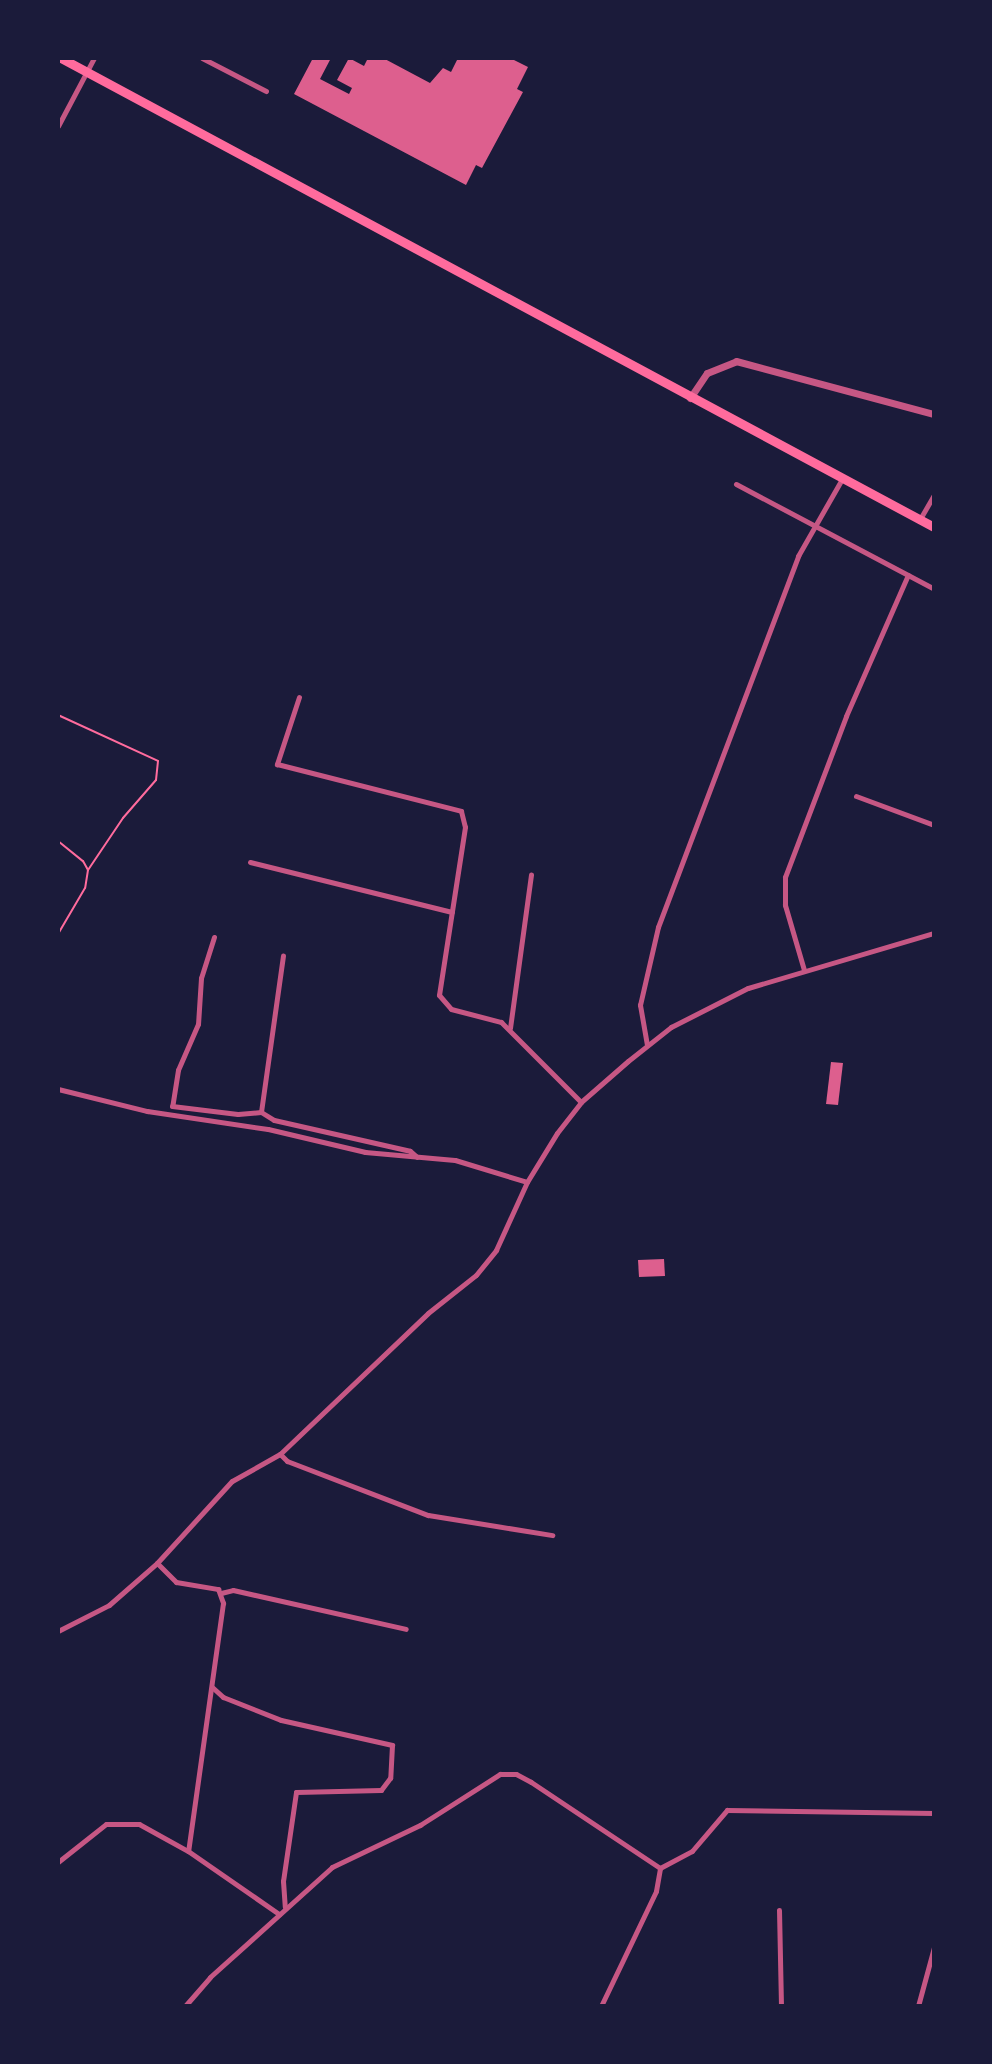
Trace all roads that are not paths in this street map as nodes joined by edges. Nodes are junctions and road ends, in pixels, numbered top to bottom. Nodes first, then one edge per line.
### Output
1 (61, 58) edge
2 (94, 58) edge
3 (202, 58) edge
4 (86, 72) junction
5 (266, 91) dead end
6 (58, 127) edge
7 (690, 398) junction
8 (934, 414) edge
9 (842, 479) junction
10 (736, 484) dead end
11 (934, 495) edge
12 (920, 520) junction
13 (815, 525) junction
14 (934, 527) edge
15 (908, 575) junction
16 (934, 589) edge
17 (299, 697) dead end
18 (856, 796) dead end
19 (934, 825) edge
20 (250, 862) dead end
21 (531, 874) dead end
22 (452, 912) junction
23 (934, 933) edge
24 (214, 937) dead end
25 (282, 956) dead end
26 (804, 970) junction
27 (510, 1028) junction
28 (647, 1045) junction
29 (58, 1088) edge
30 (581, 1102) junction
31 (261, 1112) junction
32 (417, 1157) junction
33 (527, 1182) junction
34 (280, 1454) junction
35 (552, 1535) dead end
36 (157, 1563) junction
37 (221, 1593) junction
38 (406, 1629) dead end
39 (58, 1632) edge
40 (212, 1687) junction
41 (934, 1812) edge
42 (188, 1850) junction
43 (58, 1863) edge
44 (660, 1867) junction
45 (285, 1907) junction
46 (779, 1910) dead end
47 (279, 1914) junction
48 (934, 1947) edge
49 (184, 2006) edge
50 (379, 2006) edge
51 (410, 2006) edge
52 (601, 2006) edge
53 (781, 2006) edge
54 (918, 2006) edge

1 - 4 main road
2 - 4 street
3 - 5 street
4 - 6 street
4 - 7 main road
7 - 8 street
7 - 9 main road
9 - 12 main road
9 - 13 street
10 - 13 street
11 - 12 street
12 - 14 main road
13 - 15 street
13 - 28 street
15 - 16 street
15 - 26 street
17 - 22 street
18 - 19 street
20 - 22 street
21 - 27 street
22 - 27 street
23 - 26 street
24 - 31 street
25 - 31 street
26 - 28 street
27 - 30 street
28 - 30 street
29 - 32 street
30 - 33 street
31 - 32 street
32 - 33 street
33 - 34 street
34 - 35 street
34 - 36 street
36 - 37 street
36 - 39 street
37 - 38 street
37 - 40 street
40 - 42 street
40 - 45 street
41 - 44 street
42 - 43 street
42 - 47 street
44 - 45 street
44 - 52 street
45 - 47 street
46 - 53 street
47 - 49 street
48 - 54 street
50 - 51 street

